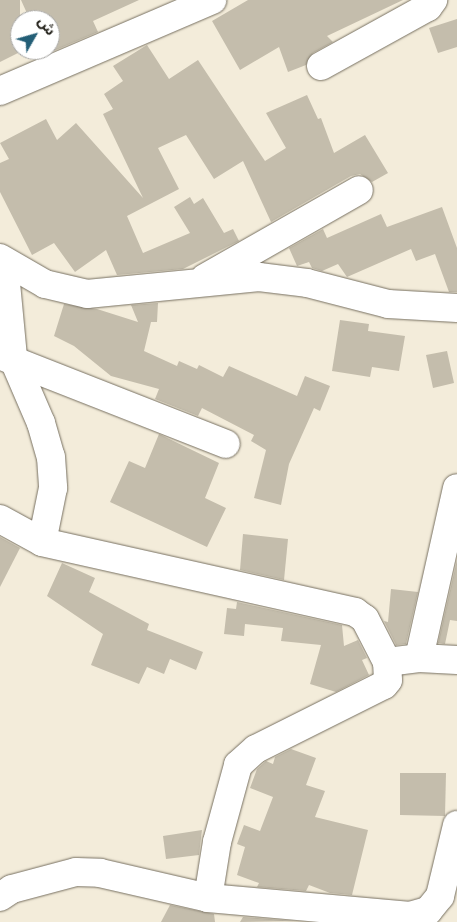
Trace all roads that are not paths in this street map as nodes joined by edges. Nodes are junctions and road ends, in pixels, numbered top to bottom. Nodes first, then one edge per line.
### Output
1 (212, 0) edge
2 (433, 0) edge
3 (321, 66) dead end
4 (0, 91) edge
5 (359, 190) dead end
6 (2, 260) edge
7 (197, 282) junction
8 (457, 308) edge
9 (6, 357) edge
10 (226, 444) dead end
11 (457, 488) edge
12 (0, 519) edge
13 (42, 542) junction
14 (420, 658) junction
15 (457, 660) edge
16 (387, 662) junction
17 (457, 825) edge
18 (0, 897) edge
19 (208, 898) junction

1 - 4 street
2 - 3 street
5 - 7 street
6 - 7 street
6 - 9 street
7 - 8 street
9 - 10 street
9 - 13 street
11 - 14 street
12 - 13 street
13 - 16 street
14 - 15 street
14 - 16 street
16 - 19 street
17 - 19 street
18 - 19 street

